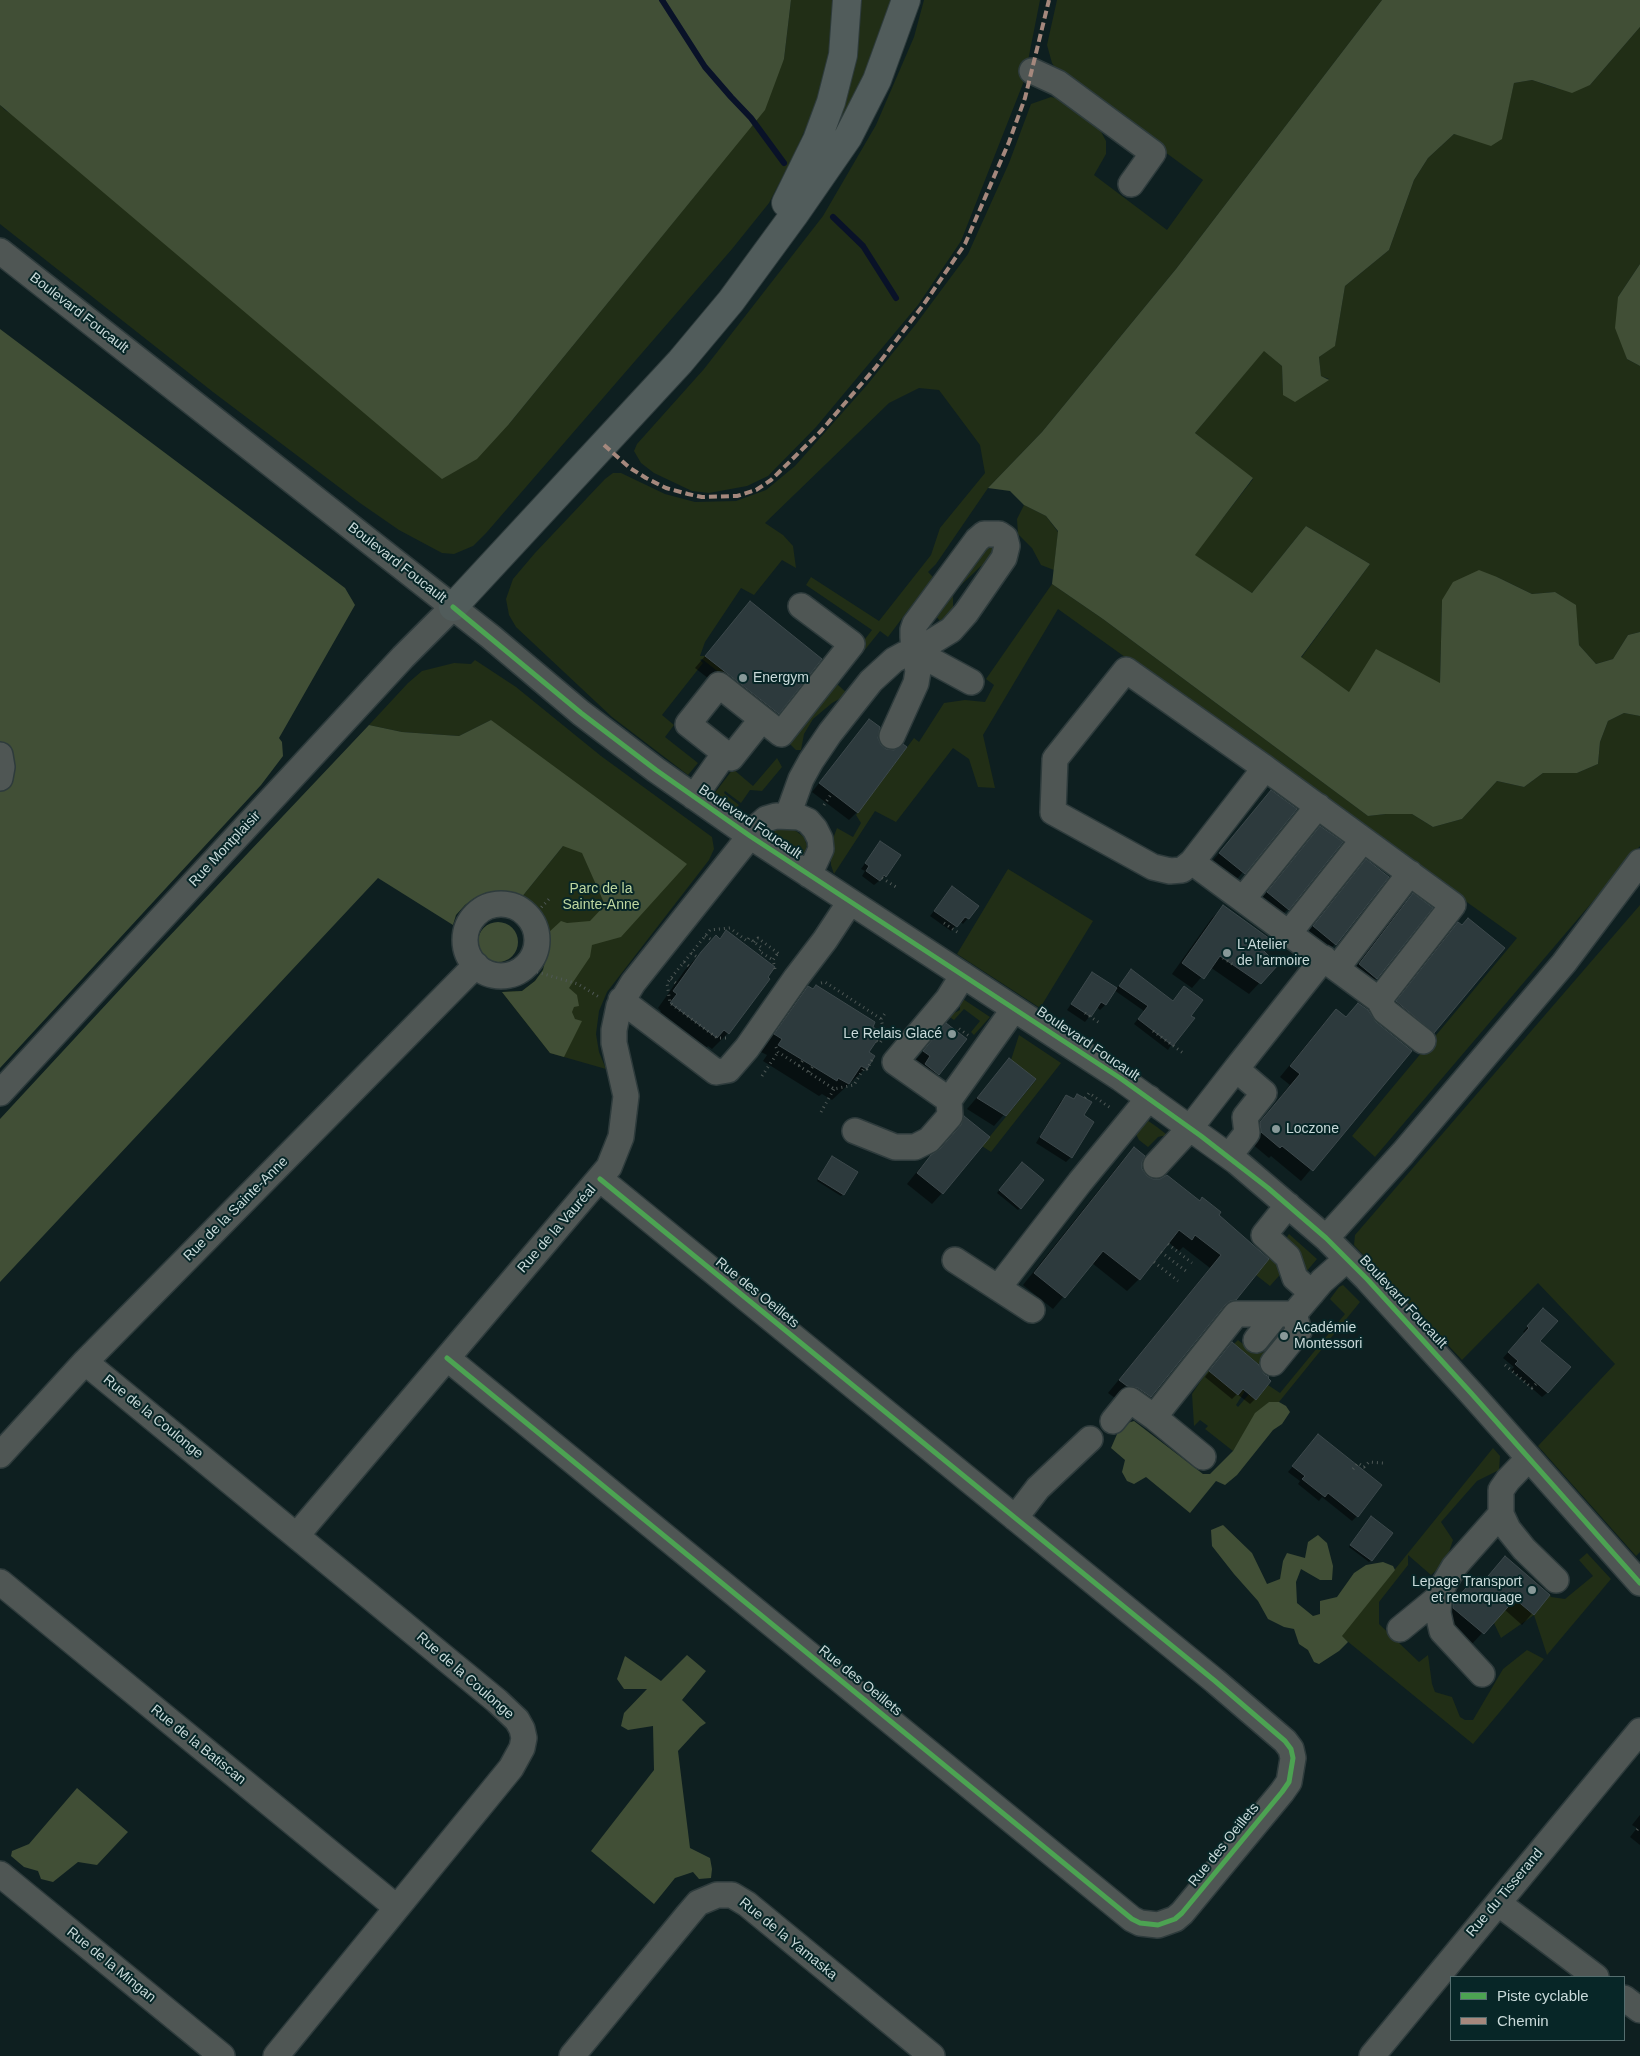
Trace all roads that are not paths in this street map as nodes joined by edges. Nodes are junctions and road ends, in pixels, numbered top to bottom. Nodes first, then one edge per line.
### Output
1 (847, 0) edge
2 (906, 0) edge
3 (1032, 71) dead end
4 (1131, 184) dead end
5 (0, 251) edge
6 (746, 279) junction
7 (801, 606) dead end
8 (453, 607) junction
9 (914, 651) junction
10 (971, 682) dead end
11 (763, 713) junction
12 (892, 736) dead end
13 (726, 753) junction
14 (0, 755) edge
15 (1265, 768) junction
16 (0, 778) edge
17 (694, 797) junction
18 (1318, 806) junction
19 (788, 815) junction
20 (750, 836) junction
21 (1363, 840) junction
22 (1192, 862) junction
23 (1640, 862) edge
24 (1410, 874) junction
25 (809, 875) junction
26 (1640, 885) edge
27 (1243, 899) junction
28 (850, 902) junction
29 (1289, 933) junction
30 (1331, 963) junction
31 (1564, 963) junction
32 (476, 966) dead end
33 (964, 976) junction
34 (613, 1000) junction
35 (1379, 1000) junction
36 (1014, 1009) junction
37 (1423, 1041) dead end
38 (1236, 1070) junction
39 (0, 1093) edge
40 (1149, 1098) junction
41 (949, 1100) junction
42 (1190, 1128) junction
43 (855, 1132) dead end
44 (1229, 1156) junction
45 (1156, 1165) dead end
46 (600, 1179) junction
47 (1288, 1206) junction
48 (1326, 1238) junction
49 (1347, 1259) junction
50 (955, 1260) dead end
51 (998, 1288) junction
52 (1312, 1293) junction
53 (1267, 1309) junction
54 (1032, 1310) dead end
55 (1256, 1340) dead end
56 (447, 1358) junction
57 (85, 1362) junction
58 (1273, 1363) dead end
59 (1154, 1417) junction
60 (1112, 1421) dead end
61 (1090, 1439) dead end
62 (0, 1455) edge
63 (1203, 1457) dead end
64 (1529, 1458) junction
65 (1501, 1514) junction
66 (1015, 1518) junction
67 (297, 1535) junction
68 (1556, 1580) dead end
69 (1639, 1581) edge
70 (0, 1582) edge
71 (1439, 1597) junction
72 (1400, 1630) dead end
73 (1482, 1674) dead end
74 (1640, 1730) edge
75 (0, 1874) edge
76 (1498, 1903) junction
77 (396, 1907) junction
78 (1595, 1976) edge
79 (1625, 1999) edge
80 (1640, 2010) edge
81 (222, 2056) edge
82 (276, 2056) edge
83 (572, 2056) edge
84 (932, 2056) edge
85 (1372, 2056) edge

1 - 6 highway
2 - 6 highway
3 - 4 street
5 - 8 street, Boulevard Foucault
6 - 8 highway
7 - 11 street
8 - 17 street, Boulevard Foucault
8 - 39 street, Rue Montplaisir
9 - 9 street
9 - 10 street
9 - 12 street
9 - 19 street
11 - 13 street
11 - 13 street
13 - 17 street
14 - 16 street
15 - 18 street
15 - 22 street
15 - 22 street
17 - 20 street, Boulevard Foucault
18 - 21 street
18 - 27 street
19 - 20 street, Rue de la Vauréal
19 - 25 street
20 - 25 street, Boulevard Foucault
20 - 34 street, Rue de la Vauréal
21 - 24 street
21 - 29 street
22 - 27 street
23 - 31 street
24 - 30 street
24 - 35 street
25 - 28 street, Boulevard Foucault
26 - 31 street
27 - 29 street
28 - 33 street, Boulevard Foucault
28 - 34 street
29 - 30 street
30 - 35 street
30 - 38 street
31 - 48 street
32 - 57 street, Rue de la Sainte-Anne
33 - 36 street, Boulevard Foucault
33 - 41 street
34 - 46 street, Rue de la Vauréal
35 - 37 street
36 - 40 street, Boulevard Foucault
36 - 41 street
38 - 42 street
38 - 44 street
40 - 42 street, Boulevard Foucault
40 - 51 street
41 - 43 street
42 - 44 street, Boulevard Foucault
42 - 45 street
44 - 47 street, Boulevard Foucault
46 - 56 street, Rue de la Vauréal
46 - 66 street, Rue des Oeillets
47 - 48 street, Boulevard Foucault
47 - 52 street
48 - 49 street, Boulevard Foucault
49 - 52 street
49 - 64 street, Boulevard Foucault
50 - 51 street
51 - 54 street
52 - 53 street
53 - 55 street
53 - 58 street
53 - 59 street
56 - 66 street, Rue des Oeillets
56 - 67 street, Rue de la Vauréal
57 - 62 street, Rue de la Sainte-Anne
57 - 67 street, Rue de la Coulonge
59 - 60 street
59 - 63 street
61 - 66 street
64 - 65 street
64 - 69 street, Boulevard Foucault
65 - 68 street
65 - 71 street
67 - 77 street, Rue de la Coulonge
70 - 77 street, Rue de la Batiscan
71 - 72 street
71 - 73 street
74 - 76 street, Rue du Tisserand
75 - 81 street, Rue de la Mingan
76 - 78 street
76 - 85 street, Rue du Tisserand
77 - 82 street, Rue de la Coulonge
79 - 80 street
83 - 84 street, Rue de la Yamaska

